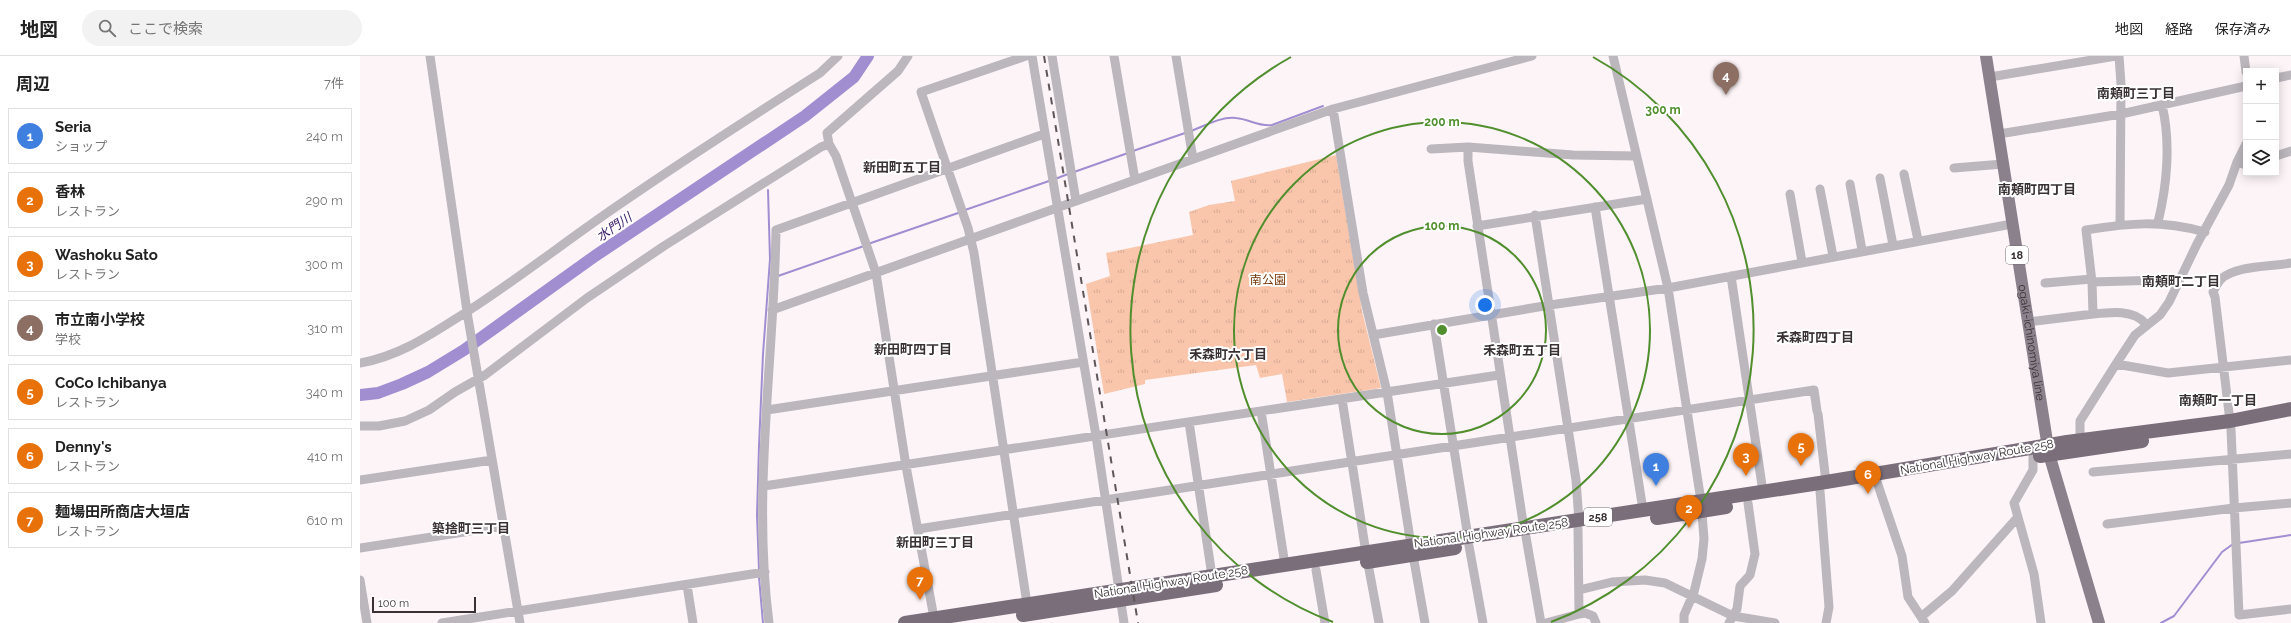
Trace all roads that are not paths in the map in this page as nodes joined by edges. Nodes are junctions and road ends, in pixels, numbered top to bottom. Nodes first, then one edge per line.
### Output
1 (430, 56) edge
2 (838, 56) edge
3 (908, 56) edge
4 (1026, 56) edge
5 (1032, 56) edge
6 (1052, 56) edge
7 (1114, 56) edge
8 (1176, 56) edge
9 (1532, 56) edge
10 (1613, 56) edge
11 (1986, 56) edge
12 (2113, 56) edge
13 (2244, 56) edge
14 (2064, 61) edge
15 (2246, 68) edge
16 (2291, 74) edge
17 (1990, 77) junction
18 (2279, 77) edge
19 (2243, 87) edge
20 (2162, 105) junction
21 (1333, 109) junction
22 (2121, 114) junction
23 (1044, 134) junction
24 (1999, 134) junction
25 (829, 144) junction
26 (1468, 147) junction
27 (1431, 149) dead end
28 (2243, 149) edge
29 (2291, 151) edge
30 (2279, 155) edge
31 (1636, 156) junction
32 (1193, 159) junction
33 (2236, 162) junction
34 (2243, 163) edge
35 (2003, 164) junction
36 (947, 168) junction
37 (1954, 168) dead end
38 (1904, 174) dead end
39 (1880, 178) dead end
40 (1135, 180) junction
41 (1850, 184) dead end
42 (1820, 189) dead end
43 (1790, 194) dead end
44 (1647, 199) junction
45 (1076, 201) junction
46 (851, 202) junction
47 (1595, 207) junction
48 (1056, 208) junction
49 (1535, 215) junction
50 (2158, 222) junction
51 (2012, 224) junction
52 (2120, 224) junction
53 (1477, 226) junction
54 (2205, 232) junction
55 (971, 239) junction
56 (1918, 240) junction
57 (1893, 244) junction
58 (1862, 250) junction
59 (1832, 256) junction
60 (1802, 262) junction
61 (2291, 263) edge
62 (876, 273) junction
63 (1730, 276) junction
64 (2092, 280) junction
65 (2045, 283) dead end
66 (2178, 285) junction
67 (1668, 288) junction
68 (1609, 297) junction
69 (1550, 305) junction
70 (772, 310) junction
71 (468, 314) junction
72 (2093, 314) junction
73 (1490, 315) junction
74 (2028, 322) junction
75 (1434, 324) junction
76 (2146, 324) junction
77 (1372, 335) junction
78 (2291, 360) edge
79 (1083, 362) junction
80 (360, 363) edge
81 (2116, 364) junction
82 (2223, 367) junction
83 (1499, 375) junction
84 (993, 376) junction
85 (478, 377) junction
86 (1444, 384) junction
87 (895, 391) junction
88 (1387, 392) junction
89 (1342, 399) junction
90 (1750, 401) junction
91 (2291, 409) edge
92 (767, 410) junction
93 (1261, 411) junction
94 (1687, 411) junction
95 (2291, 418) edge
96 (1629, 419) junction
97 (1189, 422) junction
98 (2230, 425) junction
99 (360, 426) edge
100 (1568, 428) junction
101 (1096, 436) junction
102 (1509, 437) junction
103 (2080, 440) junction
104 (1453, 447) junction
105 (2048, 450) junction
106 (1004, 451) junction
107 (2291, 454) edge
108 (1397, 455) junction
109 (2033, 457) junction
110 (492, 460) junction
111 (2232, 460) junction
112 (1351, 462) junction
113 (906, 466) junction
114 (2093, 472) dead end
115 (1271, 474) junction
116 (360, 480) edge
117 (1877, 482) junction
118 (764, 486) junction
119 (1198, 486) junction
120 (1823, 487) junction
121 (1763, 492) junction
122 (1106, 500) junction
123 (1748, 503) junction
124 (2291, 503) edge
125 (1701, 506) junction
126 (2234, 508) junction
127 (1643, 510) junction
128 (1014, 513) junction
129 (2017, 518) junction
130 (2107, 524) dead end
131 (1578, 525) junction
132 (503, 526) junction
133 (918, 529) junction
134 (1525, 533) junction
135 (1469, 542) junction
136 (360, 548) edge
137 (1412, 550) junction
138 (1367, 557) junction
139 (1285, 565) junction
140 (1316, 570) junction
141 (765, 572) junction
142 (1212, 576) junction
143 (360, 580) edge
144 (687, 585) junction
145 (1579, 590) junction
146 (1120, 595) junction
147 (1692, 596) junction
148 (1028, 604) junction
149 (2291, 609) edge
150 (518, 610) junction
151 (1579, 614) junction
152 (934, 618) junction
153 (1731, 619) edge
154 (1923, 620) edge
155 (367, 623) edge
156 (442, 623) edge
157 (520, 623) edge
158 (693, 623) edge
159 (769, 623) edge
160 (905, 623) edge
161 (908, 623) edge
162 (966, 623) edge
163 (1124, 623) edge
164 (1325, 623) edge
165 (1379, 623) edge
166 (1425, 623) edge
167 (1483, 623) edge
168 (1541, 623) edge
169 (1546, 623) edge
170 (1596, 623) edge
171 (1684, 623) edge
172 (1775, 623) edge
173 (1826, 623) edge
174 (2041, 623) edge
175 (2099, 623) edge

1 - 71 street
2 - 71 street
3 - 25 street
4 - 36 street
5 - 23 street
6 - 45 street
7 - 40 street
8 - 32 street
9 - 21 street
10 - 31 street
11 - 17 main road, ogaki-ichinomiya line / 18
12 - 14 street
12 - 22 street
13 - 15 street
14 - 17 street
16 - 18 street
17 - 24 main road, ogaki-ichinomiya line / 18
19 - 20 street
20 - 22 street
20 - 50 street
21 - 32 street
21 - 77 street
22 - 24 street
22 - 52 street
23 - 36 street
23 - 48 street
24 - 35 main road, ogaki-ichinomiya line / 18
25 - 46 street
25 - 85 street
26 - 27 street
26 - 31 street
26 - 53 street
28 - 33 street
29 - 30 street
31 - 44 street
32 - 40 street
33 - 34 street
33 - 54 street
35 - 37 street
35 - 51 main road, ogaki-ichinomiya line / 18
36 - 46 street
36 - 55 street
38 - 56 street
39 - 57 street
40 - 45 street
41 - 58 street
42 - 59 street
43 - 60 street
44 - 47 street
44 - 67 street
45 - 48 street
46 - 62 street
46 - 70 street
47 - 49 street
47 - 68 street
48 - 55 street
48 - 79 street
49 - 53 street
49 - 69 street
50 - 52 street
50 - 54 street
51 - 56 street
51 - 74 main road, ogaki-ichinomiya line / 18
52 - 64 street
53 - 73 street
54 - 66 street
55 - 62 street
55 - 84 street
56 - 57 street
57 - 58 street
58 - 59 street
59 - 60 street
60 - 63 street
61 - 82 street
62 - 70 street
62 - 87 street
63 - 67 street
63 - 90 street
64 - 65 street
64 - 66 street
64 - 72 street
66 - 76 street
67 - 68 street
67 - 94 street
68 - 69 street
68 - 96 street
69 - 73 street
69 - 100 street
70 - 92 street
71 - 80 street
71 - 85 street
72 - 74 street
72 - 76 street
73 - 75 street
73 - 83 street
74 - 105 main road, ogaki-ichinomiya line / 18
75 - 77 street
75 - 86 street
76 - 81 street
77 - 88 street
78 - 82 street
79 - 84 street
79 - 101 street
81 - 82 street
81 - 103 street
82 - 98 street
83 - 86 street
83 - 102 street
84 - 87 street
84 - 106 street
85 - 99 street
85 - 110 street
86 - 88 street
86 - 104 street
87 - 92 street
87 - 113 street
88 - 89 street
88 - 108 street
89 - 93 street
89 - 112 street
90 - 94 street
90 - 120 street
90 - 121 street
91 - 98 highway, National Highway Route 258 / 258
92 - 118 street
93 - 97 street
93 - 115 street
94 - 96 street
94 - 125 street
95 - 98 highway, National Highway Route 258 / 258
96 - 100 street
96 - 127 street
97 - 101 street
97 - 119 street
98 - 103 highway, National Highway Route 258 / 258
98 - 105 highway, National Highway Route 258 / 258
98 - 111 street
100 - 102 street
100 - 131 street
101 - 106 street
101 - 122 street
102 - 104 street
102 - 134 street
103 - 105 highway, National Highway Route 258 / 258
104 - 108 street
104 - 135 street
105 - 109 highway, National Highway Route 258 / 258
105 - 120 highway, National Highway Route 258 / 258
105 - 175 main road, ogaki-ichinomiya line / 18
106 - 113 street
106 - 128 street
107 - 111 street
108 - 112 street
108 - 137 street
109 - 117 highway, National Highway Route 258 / 258
109 - 129 street
110 - 116 street
110 - 132 street
111 - 114 street
111 - 126 street
112 - 115 street
112 - 138 street
113 - 118 street
113 - 133 street
115 - 119 street
115 - 139 street
117 - 120 highway, National Highway Route 258 / 258
117 - 154 street
118 - 141 street
119 - 122 street
119 - 142 street
120 - 121 highway, National Highway Route 258 / 258
120 - 123 highway, National Highway Route 258 / 258
120 - 173 street
121 - 125 highway, National Highway Route 258 / 258
122 - 128 street
122 - 146 street
123 - 125 highway, National Highway Route 258 / 258
123 - 153 street
124 - 126 street
125 - 127 highway, National Highway Route 258 / 258
125 - 131 highway, National Highway Route 258 / 258
125 - 147 street
126 - 130 street
126 - 149 street
127 - 131 highway, National Highway Route 258 / 258
128 - 133 street
128 - 148 street
129 - 154 street
129 - 174 street
131 - 134 highway, National Highway Route 258 / 258
131 - 145 street
132 - 136 street
132 - 150 street
133 - 152 street
134 - 135 highway, National Highway Route 258 / 258
134 - 168 street
135 - 137 highway, National Highway Route 258 / 258
135 - 167 street
137 - 138 highway, National Highway Route 258 / 258
137 - 166 street
138 - 139 highway, National Highway Route 258 / 258
138 - 140 highway, National Highway Route 258 / 258
138 - 165 street
139 - 142 highway, National Highway Route 258 / 258
140 - 146 highway, National Highway Route 258 / 258
140 - 164 street
141 - 144 street
141 - 159 street
142 - 146 highway, National Highway Route 258 / 258
143 - 155 street
144 - 150 street
144 - 158 street
145 - 147 street
145 - 151 street
146 - 148 highway, National Highway Route 258 / 258
146 - 162 highway, National Highway Route 258 / 258
146 - 163 street
147 - 153 street
147 - 171 street
148 - 152 highway, National Highway Route 258 / 258
150 - 156 street
150 - 157 street
151 - 169 street
151 - 170 street
152 - 161 highway, National Highway Route 258 / 258
153 - 172 street
160 - 161 highway, National Highway Route 258 / 258

